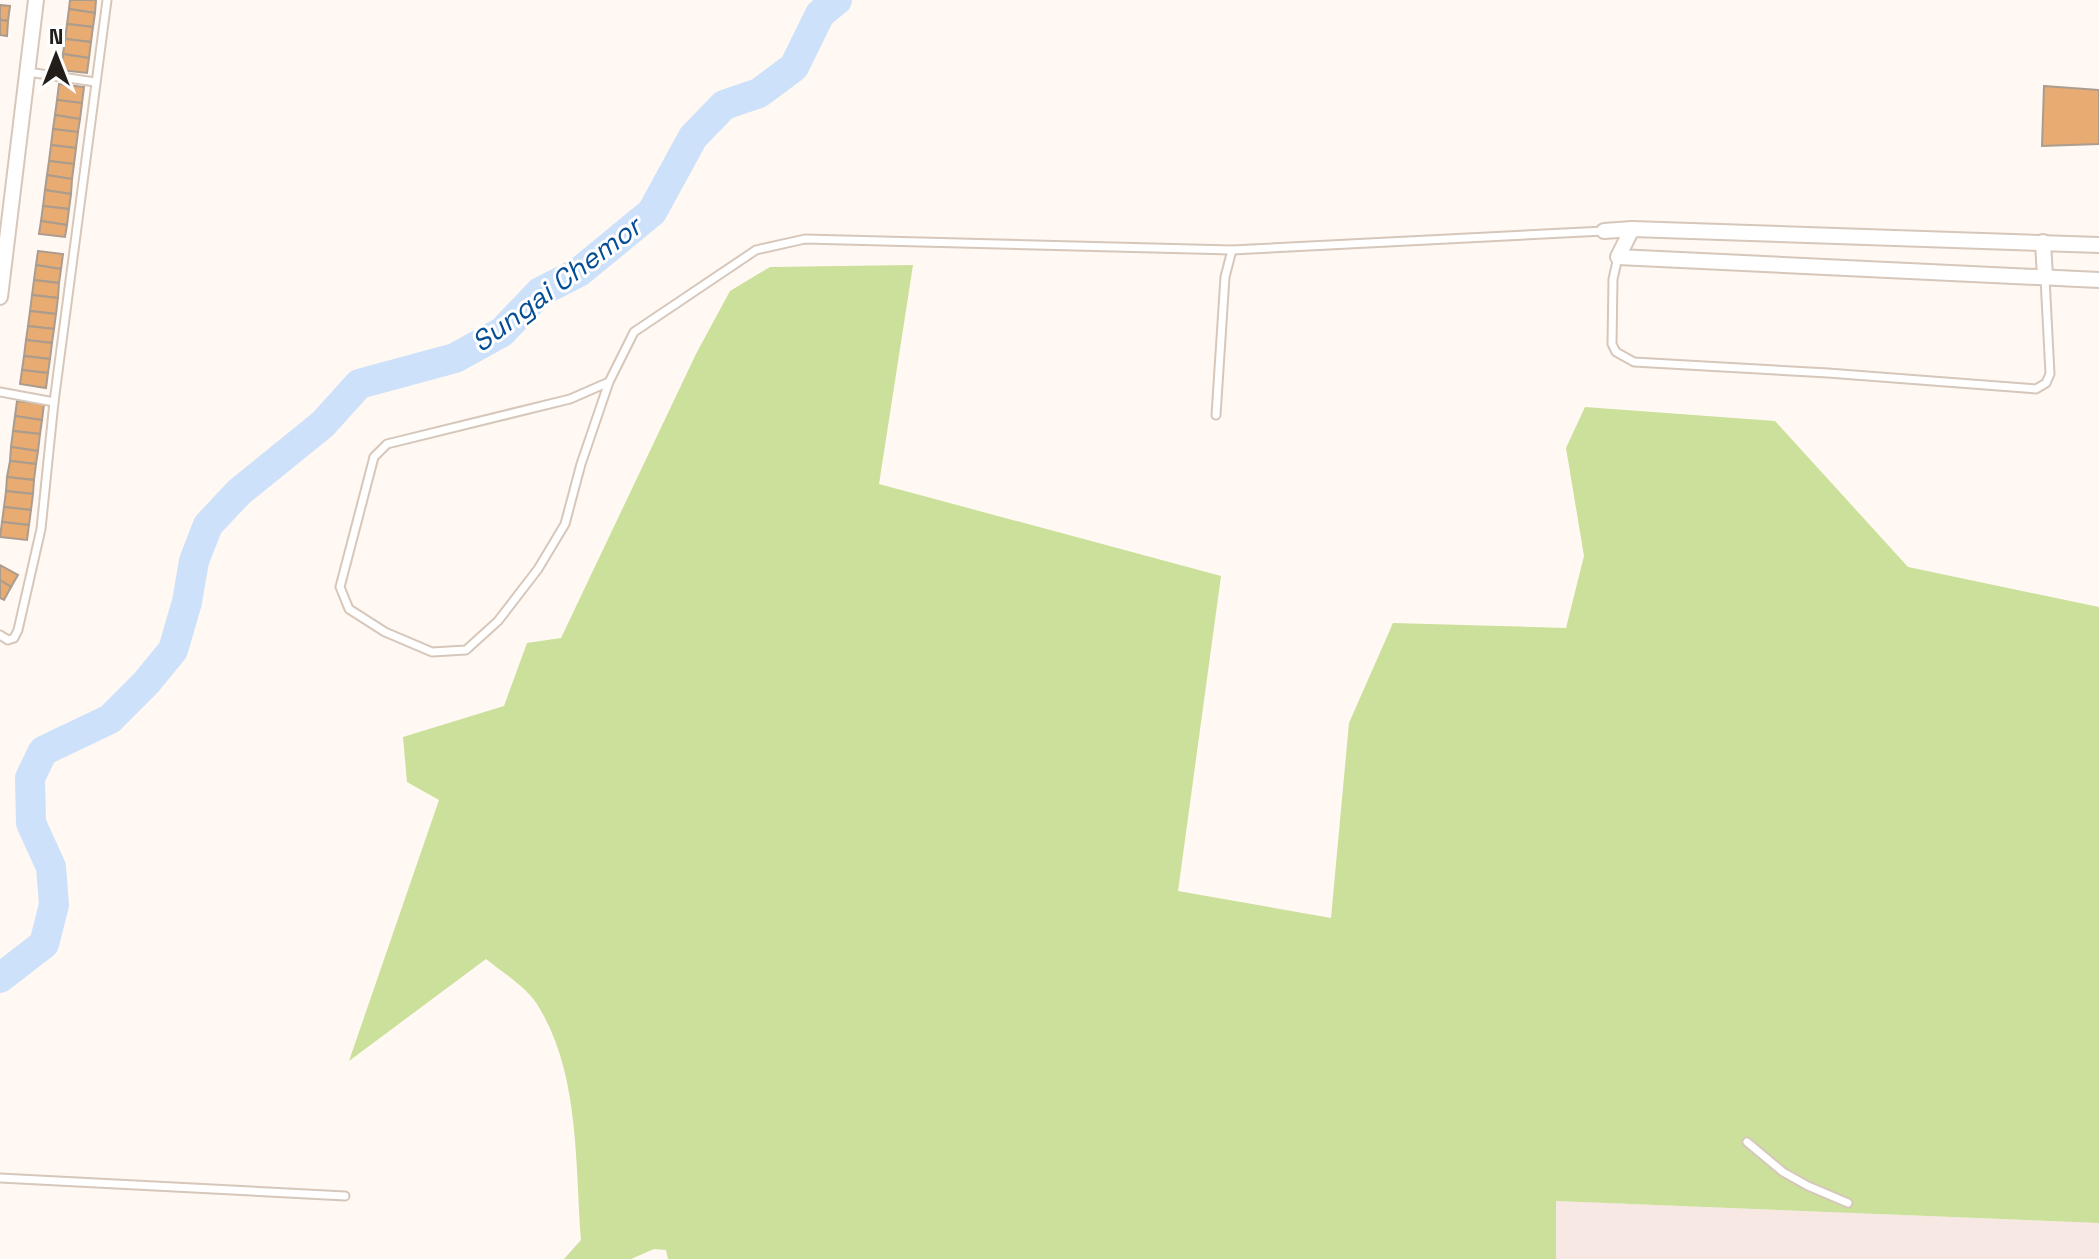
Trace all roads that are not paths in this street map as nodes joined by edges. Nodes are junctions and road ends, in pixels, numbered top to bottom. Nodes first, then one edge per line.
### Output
1 (36, 0) edge
2 (107, 0) edge
3 (28, 72) junction
4 (95, 82) junction
5 (1632, 229) junction
6 (1604, 231) joint
7 (2043, 242) junction
8 (2099, 245) edge
9 (1232, 250) junction
10 (1618, 257) junction
11 (2045, 277) junction
12 (2099, 280) edge
13 (0, 297) edge
14 (609, 382) junction
15 (0, 392) edge
16 (54, 402) junction
17 (1216, 415) dead end
18 (0, 635) edge
19 (1747, 1142) dead end
20 (0, 1178) edge
21 (345, 1196) dead end
22 (1848, 1203) dead end

1 - 3 street
2 - 4 lane
3 - 4 lane
3 - 13 street
4 - 16 lane
5 - 6 street
5 - 7 street
5 - 10 street
6 - 9 lane
7 - 8 street
7 - 11 street
9 - 14 lane
9 - 17 lane
10 - 11 street
10 - 11 lane
11 - 12 street
14 - 14 lane
15 - 16 lane
16 - 18 lane
19 - 22 lane
20 - 21 lane

